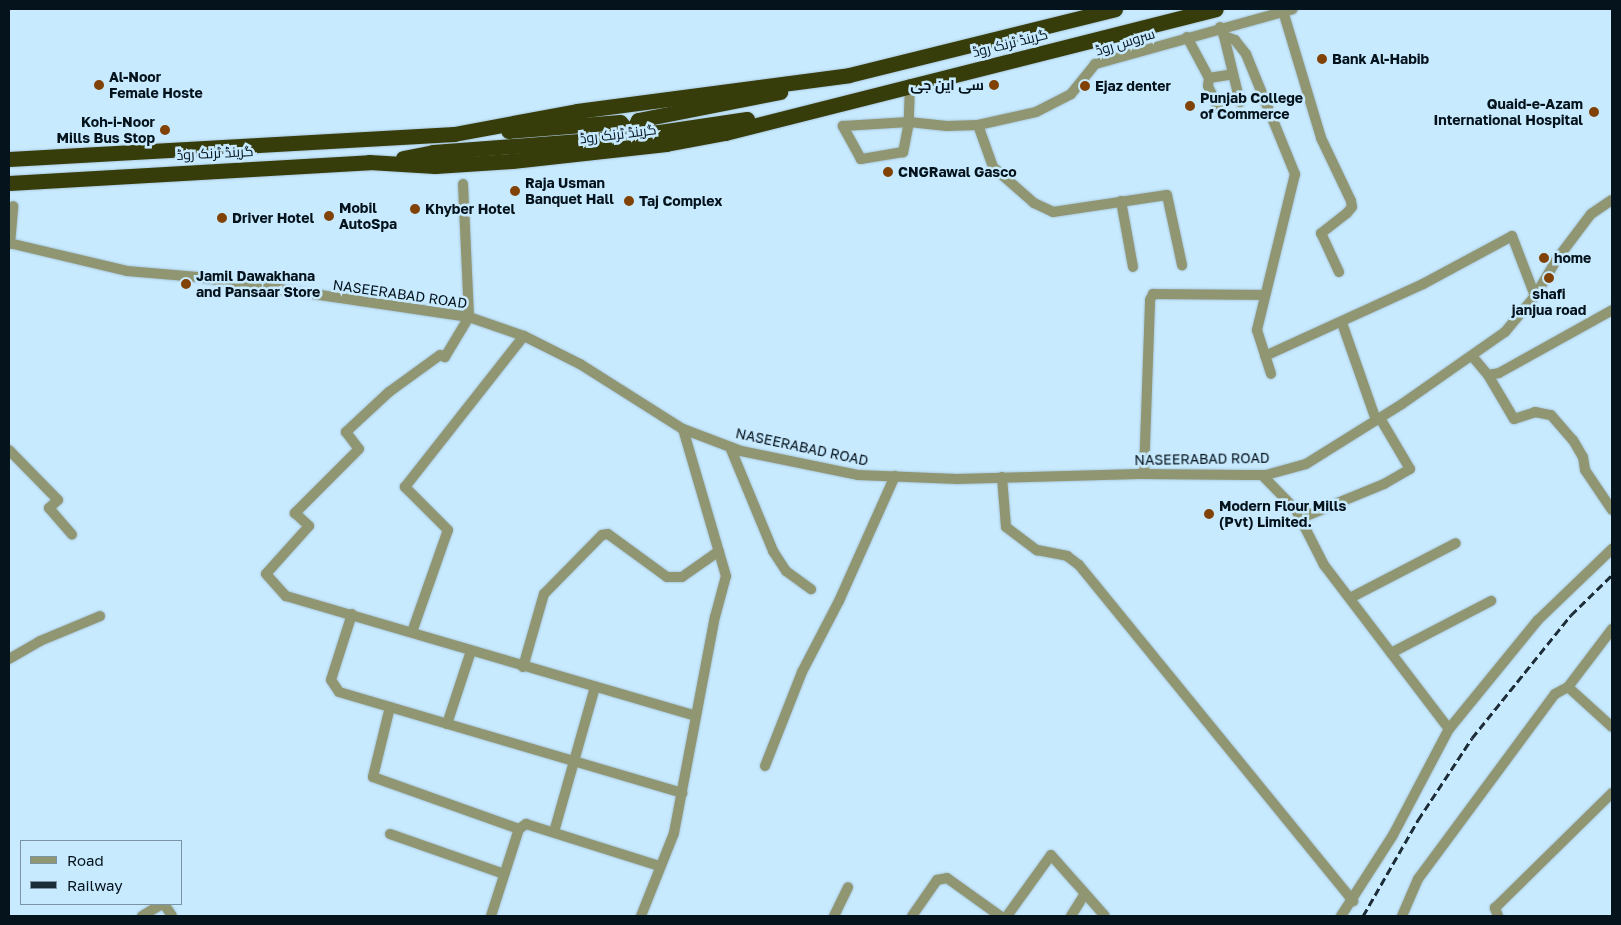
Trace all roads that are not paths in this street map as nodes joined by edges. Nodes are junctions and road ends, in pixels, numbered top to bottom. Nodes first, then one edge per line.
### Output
1 (1115, 9) edge
2 (1216, 9) edge
3 (1288, 10) edge
4 (1222, 31) junction
5 (1186, 38) junction
6 (1233, 74) junction
7 (849, 75) junction
8 (1209, 78) junction
9 (910, 84) junction
10 (1240, 102) dead end
11 (830, 105) junction
12 (1221, 114) dead end
13 (909, 122) junction
14 (978, 125) junction
15 (454, 134) junction
16 (9, 159) edge
17 (388, 161) junction
18 (9, 183) edge
19 (463, 184) dead end
20 (1612, 200) edge
21 (1122, 201) junction
22 (13, 206) dead end
23 (9, 244) edge
24 (1182, 265) dead end
25 (1133, 267) dead end
26 (1339, 272) dead end
27 (1264, 296) junction
28 (1535, 296) junction
29 (1612, 310) edge
30 (469, 317) junction
31 (1342, 323) junction
32 (524, 336) junction
33 (1266, 356) junction
34 (1472, 356) junction
35 (1272, 374) dead end
36 (1488, 375) junction
37 (1378, 419) junction
38 (683, 429) junction
39 (730, 447) junction
40 (9, 450) edge
41 (1144, 474) junction
42 (1262, 475) junction
43 (895, 476) junction
44 (1002, 477) junction
45 (1612, 510) edge
46 (1301, 518) junction
47 (72, 534) dead end
48 (1456, 543) dead end
49 (1612, 549) edge
50 (720, 551) junction
51 (811, 589) dead end
52 (1350, 598) junction
53 (1490, 600) dead end
54 (352, 614) junction
55 (100, 616) dead end
56 (1612, 629) edge
57 (412, 632) junction
58 (470, 651) junction
59 (1391, 653) junction
60 (9, 659) edge
61 (523, 667) junction
62 (595, 687) junction
63 (1568, 687) junction
64 (390, 707) junction
65 (696, 716) junction
66 (447, 724) junction
67 (1612, 727) edge
68 (1449, 729) junction
69 (574, 761) junction
70 (765, 766) dead end
71 (682, 792) junction
72 (1612, 793) edge
73 (519, 829) junction
74 (554, 832) junction
75 (390, 834) dead end
76 (659, 866) junction
77 (504, 874) junction
78 (848, 887) dead end
79 (1086, 894) junction
80 (1353, 901) junction
81 (161, 905) edge
82 (164, 905) edge
83 (142, 916) edge
84 (172, 916) edge
85 (491, 916) edge
86 (641, 916) edge
87 (834, 916) edge
88 (912, 916) edge
89 (1000, 916) edge
90 (1007, 916) edge
91 (1071, 916) edge
92 (1105, 916) edge
93 (1341, 916) edge
94 (1402, 916) edge
95 (1498, 916) edge

1 - 7 highway, گرینڈ ٹرنک روڈ
2 - 9 highway, گرینڈ ٹرنک روڈ
3 - 4 street, سروس روڈ
3 - 26 street
4 - 5 street, سروس روڈ
4 - 6 street
4 - 27 street
5 - 8 street
5 - 14 street, سروس روڈ
6 - 8 street
6 - 10 street
7 - 11 highway
7 - 15 highway, گرینڈ ٹرنک روڈ
8 - 12 street
9 - 11 highway, گرینڈ ٹرنک روڈ
9 - 13 street
11 - 17 highway, گرینڈ ٹرنک روڈ
13 - 13 street, سروس روڈ
13 - 14 street, سروس روڈ
14 - 21 street
15 - 16 highway, گرینڈ ٹرنک روڈ
15 - 17 highway
17 - 18 highway, گرینڈ ٹرنک روڈ
19 - 30 street
20 - 28 street, NASEERABAD ROAD
21 - 24 street
21 - 25 street
22 - 23 street
23 - 30 street, NASEERABAD ROAD
27 - 33 street
27 - 41 street
28 - 31 street
28 - 34 street, NASEERABAD ROAD
29 - 36 street
30 - 32 street, NASEERABAD ROAD
30 - 54 street
31 - 33 street
31 - 37 street
32 - 38 street, NASEERABAD ROAD
32 - 57 street
33 - 35 street
34 - 36 street
34 - 37 street, NASEERABAD ROAD
36 - 45 street
37 - 42 street, NASEERABAD ROAD
37 - 46 street
38 - 39 street, NASEERABAD ROAD
38 - 50 street
39 - 43 street, NASEERABAD ROAD
39 - 51 street
40 - 47 street
41 - 42 street, NASEERABAD ROAD
41 - 44 street, NASEERABAD ROAD
42 - 46 street
43 - 44 street, NASEERABAD ROAD
43 - 70 street
44 - 80 street
46 - 52 street
48 - 52 street
49 - 68 street
50 - 61 street
50 - 65 street
52 - 59 street
53 - 59 street
54 - 57 street
54 - 64 street
55 - 60 street
56 - 63 street
57 - 58 street
58 - 61 street
58 - 66 street
59 - 68 street
61 - 62 street
62 - 65 street
62 - 69 street
63 - 67 street
63 - 94 street
64 - 66 street
64 - 73 street
65 - 71 street
66 - 69 street
68 - 80 street
69 - 71 street
69 - 74 street
71 - 76 street
72 - 95 street
73 - 74 street
73 - 77 street
74 - 76 street
75 - 77 street
76 - 86 street
77 - 85 street
78 - 87 street
79 - 90 street
79 - 91 street
79 - 92 street
80 - 93 street
81 - 83 street
82 - 84 street
88 - 89 street

